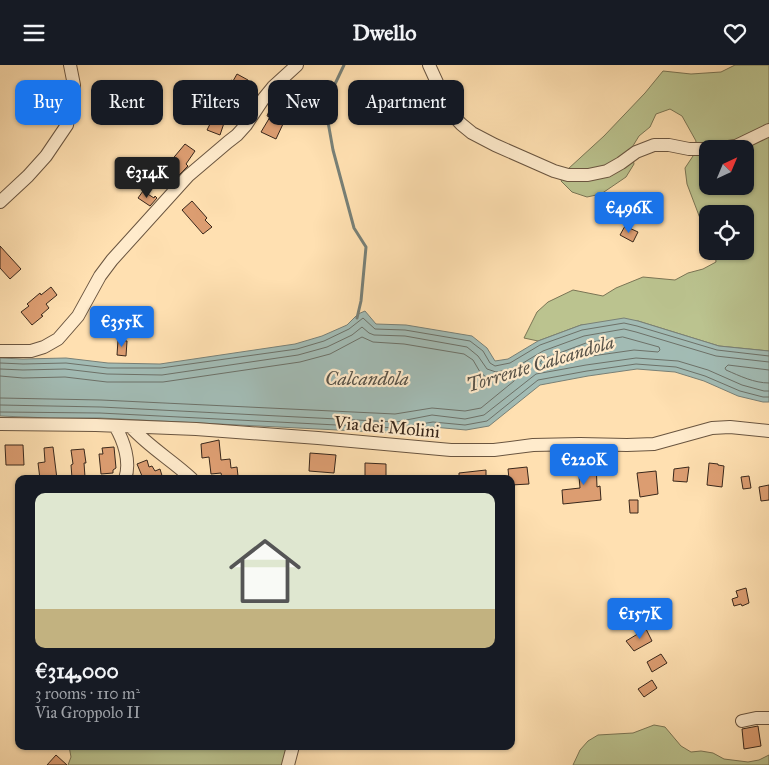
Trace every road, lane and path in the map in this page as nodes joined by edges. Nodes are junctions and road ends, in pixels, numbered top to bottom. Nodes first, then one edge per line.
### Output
1 (70, 65) edge
2 (297, 65) edge
3 (429, 65) edge
4 (769, 130) edge
5 (748, 140) edge
6 (699, 149) edge
7 (0, 202) edge
8 (0, 351) edge
9 (0, 424) edge
10 (115, 426) junction
11 (131, 427) junction
12 (769, 431) edge
13 (125, 475) edge
14 (188, 475) edge
15 (769, 718) edge
16 (742, 721) dead end
17 (292, 750) edge
18 (288, 765) edge

1 - 7 street
2 - 8 street
3 - 6 street
4 - 5 street
9 - 10 street, Via dei Molini
10 - 11 street, Via dei Molini
10 - 13 street
11 - 12 street, Via dei Molini
11 - 14 street
15 - 16 street
17 - 18 street

